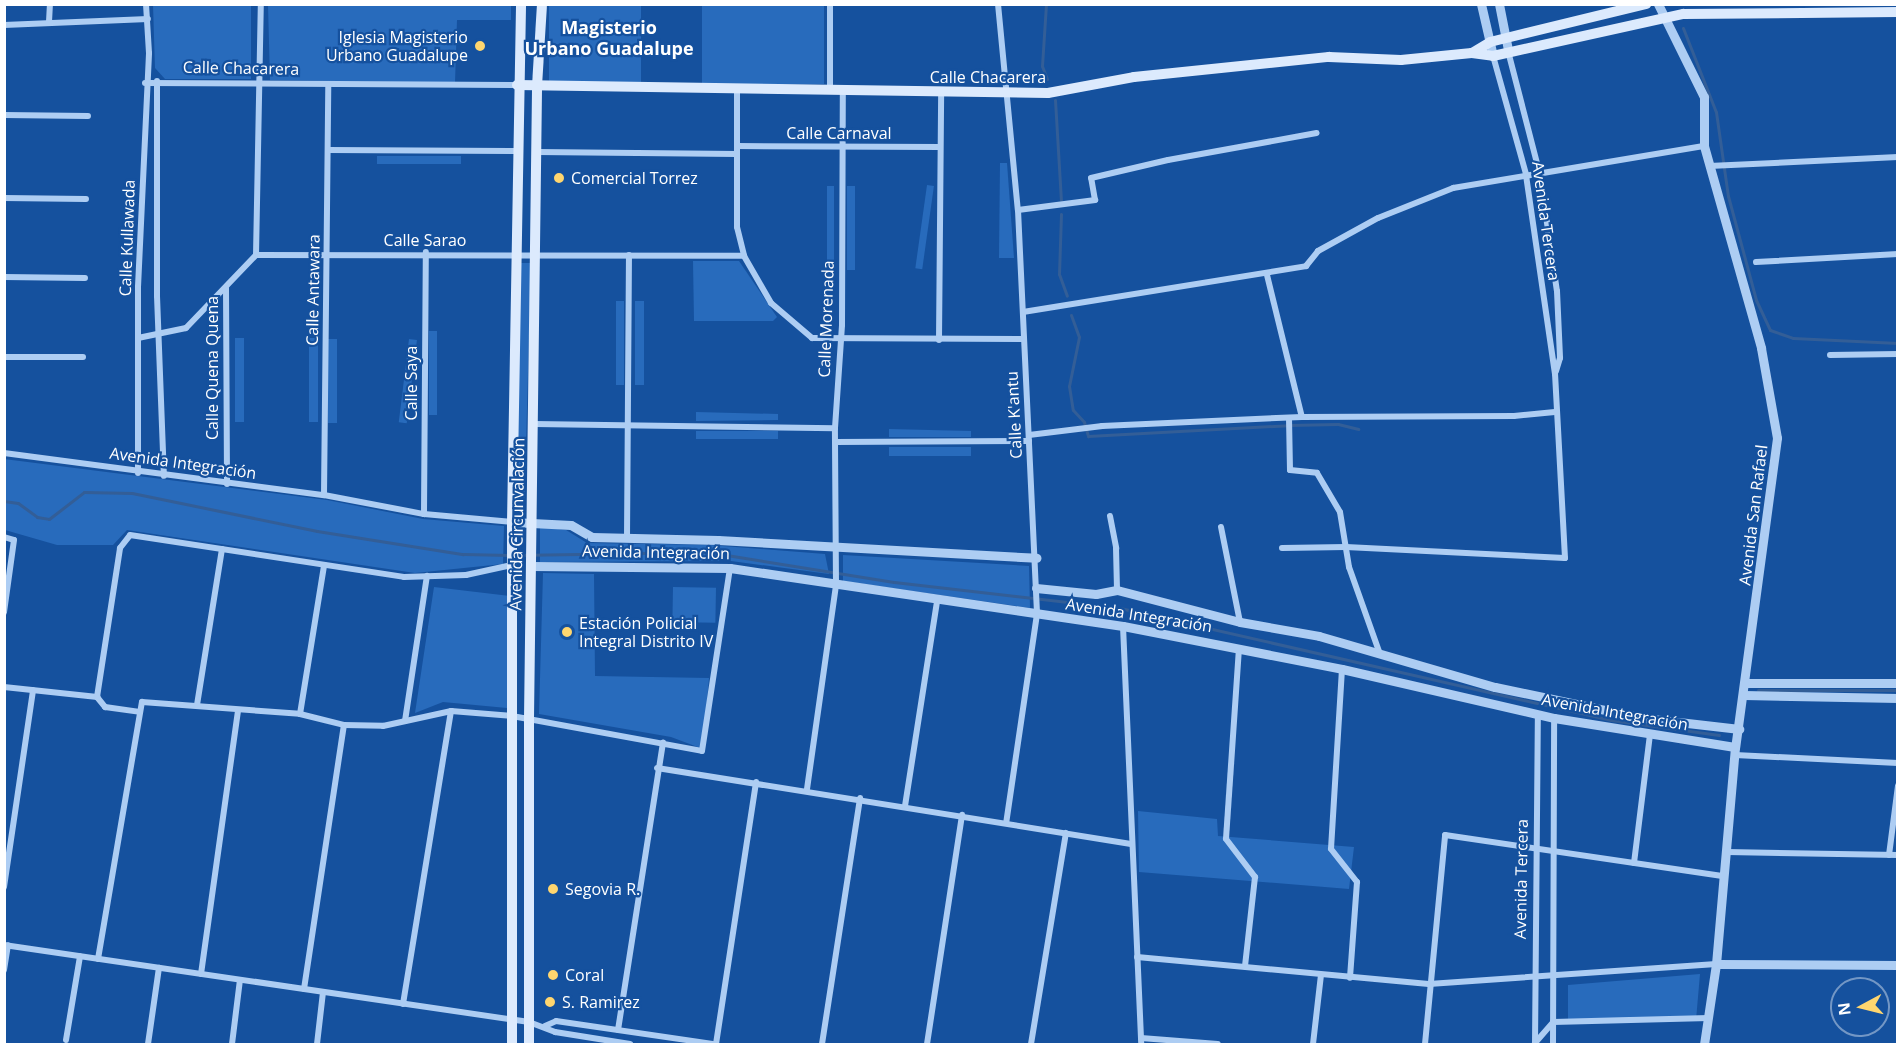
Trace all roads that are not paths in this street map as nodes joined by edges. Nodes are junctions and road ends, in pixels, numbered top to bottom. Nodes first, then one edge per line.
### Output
1 (50, 4) edge
2 (146, 4) edge
3 (261, 4) edge
4 (521, 4) edge
5 (542, 4) edge
6 (830, 4) edge
7 (998, 4) edge
8 (1481, 4) edge
9 (1499, 4) edge
10 (1646, 4) edge
11 (1658, 4) edge
12 (1898, 12) edge
13 (1664, 16) junction
14 (148, 19) junction
15 (49, 22) junction
16 (4, 25) edge
17 (1490, 42) junction
18 (1507, 45) junction
19 (1472, 53) junction
20 (1493, 56) junction
21 (157, 81) junction
22 (145, 83) junction
23 (260, 83) junction
24 (517, 85) junction
25 (328, 86) junction
26 (537, 86) junction
27 (737, 91) junction
28 (830, 91) junction
29 (843, 91) junction
30 (941, 92) junction
31 (1009, 93) junction
32 (4, 115) edge
33 (88, 116) dead end
34 (1317, 133) dead end
35 (737, 146) junction
36 (1704, 146) junction
37 (842, 147) junction
38 (940, 147) junction
39 (328, 150) junction
40 (516, 151) junction
41 (537, 152) junction
42 (737, 154) junction
43 (1898, 157) edge
44 (1709, 166) junction
45 (1526, 174) junction
46 (1539, 175) junction
47 (4, 198) edge
48 (86, 199) dead end
49 (1018, 210) junction
50 (426, 252) junction
51 (327, 254) junction
52 (515, 254) junction
53 (536, 254) junction
54 (1898, 254) edge
55 (256, 255) junction
56 (629, 255) junction
57 (744, 255) junction
58 (1756, 262) dead end
59 (1266, 275) junction
60 (4, 277) edge
61 (85, 278) dead end
62 (226, 287) junction
63 (1023, 312) junction
64 (160, 334) junction
65 (138, 338) junction
66 (1024, 339) junction
67 (839, 340) junction
68 (939, 340) junction
69 (1898, 354) edge
70 (1830, 355) dead end
71 (4, 357) edge
72 (83, 357) dead end
73 (1555, 374) junction
74 (1555, 412) junction
75 (1302, 417) junction
76 (1289, 418) junction
77 (534, 424) junction
78 (628, 425) junction
79 (835, 428) junction
80 (1029, 438) junction
81 (835, 442) junction
82 (4, 453) edge
83 (138, 473) junction
84 (164, 476) junction
85 (226, 484) junction
86 (324, 495) junction
87 (423, 514) junction
88 (1110, 516) dead end
89 (533, 521) junction
90 (512, 522) junction
91 (1221, 527) dead end
92 (4, 537) edge
93 (627, 538) junction
94 (834, 547) junction
95 (1346, 547) junction
96 (1282, 548) dead end
97 (222, 549) junction
98 (512, 558) junction
99 (532, 558) junction
100 (1036, 558) junction
101 (324, 565) junction
102 (730, 568) junction
103 (427, 576) junction
104 (836, 585) junction
105 (1116, 590) junction
106 (1036, 591) junction
107 (937, 601) junction
108 (4, 612) edge
109 (1037, 614) junction
110 (1240, 622) junction
111 (1123, 626) junction
112 (1239, 647) junction
113 (1381, 656) junction
114 (1342, 669) junction
115 (1746, 683) junction
116 (1898, 683) edge
117 (4, 687) edge
118 (33, 690) junction
119 (1744, 695) junction
120 (96, 697) junction
121 (1898, 698) edge
122 (197, 705) junction
123 (451, 711) junction
124 (140, 712) junction
125 (238, 712) junction
126 (300, 714) junction
127 (1538, 714) junction
128 (512, 716) junction
129 (529, 718) junction
130 (1554, 718) junction
131 (405, 721) junction
132 (344, 725) junction
133 (1738, 729) junction
134 (1650, 735) junction
135 (663, 742) junction
136 (1735, 751) junction
137 (1898, 763) edge
138 (657, 768) junction
139 (756, 782) junction
140 (1898, 786) edge
141 (807, 789) junction
142 (860, 798) junction
143 (905, 806) junction
144 (962, 815) junction
145 (1006, 823) junction
146 (1066, 833) junction
147 (1131, 844) junction
148 (1536, 849) junction
149 (1554, 852) junction
150 (1727, 852) junction
151 (1889, 855) junction
152 (1898, 855) edge
153 (1634, 863) junction
154 (1724, 876) junction
155 (4, 887) edge
156 (6, 945) edge
157 (80, 956) junction
158 (1137, 957) junction
159 (98, 958) junction
160 (1716, 964) junction
161 (1898, 965) edge
162 (1245, 966) junction
163 (159, 968) junction
164 (4, 970) edge
165 (201, 974) junction
166 (1322, 975) junction
167 (1554, 975) junction
168 (1535, 976) junction
169 (1350, 978) junction
170 (240, 980) junction
171 (1429, 984) junction
172 (304, 989) junction
173 (323, 992) junction
174 (403, 1004) junction
175 (1710, 1018) junction
176 (512, 1021) junction
177 (530, 1022) junction
178 (1553, 1022) junction
179 (546, 1026) junction
180 (618, 1030) junction
181 (66, 1040) dead end
182 (1141, 1041) edge
183 (1189, 1043) edge
184 (148, 1044) edge
185 (232, 1044) edge
186 (317, 1044) edge
187 (512, 1044) edge
188 (529, 1044) edge
189 (630, 1044) edge
190 (715, 1044) edge
191 (822, 1044) edge
192 (927, 1044) edge
193 (1032, 1044) edge
194 (1218, 1044) edge
195 (1313, 1044) edge
196 (1425, 1044) edge
197 (1535, 1044) edge
198 (1553, 1044) edge
199 (1704, 1044) edge

1 - 15 street
2 - 14 street, Calle Kullawada
3 - 23 street
4 - 24 main road, Avenida Circunvalación
5 - 26 main road, Avenida Circunvalación
6 - 28 street
7 - 31 street, Calle K'antu
8 - 17 street, Avenida Tercera
9 - 18 street, Avenida Tercera
10 - 18 main road
11 - 13 street, Avenida San Rafael
12 - 13 main road
13 - 18 main road
13 - 36 street, Avenida San Rafael
14 - 15 street
14 - 22 street, Calle Kullawada
15 - 16 street
17 - 18 main road
17 - 19 main road
17 - 20 street, Avenida Tercera
18 - 20 main road
18 - 46 street, Avenida Tercera
19 - 20 main road
19 - 31 main road, Calle Chacarera
20 - 45 street, Avenida Tercera
21 - 22 street, Calle Chacarera
21 - 23 street, Calle Chacarera
21 - 64 street
22 - 65 street, Calle Kullawada
23 - 25 street, Calle Chacarera
23 - 55 street
24 - 25 street, Calle Chacarera
24 - 26 main road, Calle Chacarera
24 - 40 main road, Avenida Circunvalación
25 - 39 street, Calle Antawara
26 - 27 main road, Calle Chacarera
26 - 41 main road, Avenida Circunvalación
27 - 28 main road, Calle Chacarera
27 - 35 street
28 - 29 main road, Calle Chacarera
29 - 30 main road, Calle Chacarera
29 - 37 street, Calle Morenada
30 - 31 main road, Calle Chacarera
30 - 38 street
31 - 49 street, Calle K'antu
32 - 33 street
34 - 49 street
35 - 37 street, Calle Carnaval
35 - 42 street
36 - 44 street, Avenida San Rafael
36 - 46 street
37 - 38 street, Calle Carnaval
37 - 67 street, Calle Morenada
38 - 68 street
39 - 40 street
39 - 51 street, Calle Antawara
40 - 52 main road, Avenida Circunvalación
41 - 42 street
41 - 53 main road, Avenida Circunvalación
42 - 57 street
43 - 44 street
44 - 115 street, Avenida San Rafael
45 - 46 street
45 - 59 street
45 - 73 street, Avenida Tercera
46 - 73 street, Avenida Tercera
47 - 48 street
49 - 63 street, Calle K'antu
50 - 51 street, Calle Sarao
50 - 52 street, Calle Sarao
50 - 87 street, Calle Saya
51 - 55 street, Calle Sarao
51 - 86 street, Calle Antawara
52 - 53 street, Calle Sarao
52 - 90 main road, Avenida Circunvalación
53 - 56 street, Calle Sarao
53 - 77 main road, Avenida Circunvalación
54 - 58 street
55 - 62 street
56 - 57 street, Calle Sarao
56 - 78 street
57 - 67 street
59 - 63 street
59 - 75 street
60 - 61 street
62 - 64 street
62 - 85 street, Calle Quena Quena
63 - 66 street, Calle K'antu
64 - 65 street
64 - 84 street
65 - 83 street, Calle Kullawada
66 - 68 street
66 - 80 street, Calle K'antu
67 - 68 street
67 - 79 street, Calle Morenada
69 - 70 street
71 - 72 street
73 - 74 street, Avenida Tercera
74 - 75 street
74 - 95 street, Avenida Tercera
75 - 76 street
76 - 80 street
76 - 95 street
77 - 78 street
77 - 89 main road, Avenida Circunvalación
78 - 79 street
78 - 93 street
79 - 81 street, Calle Morenada
80 - 81 street
80 - 100 street, Calle K'antu
81 - 94 street, Calle Morenada
82 - 83 street, Avenida Integración
83 - 84 street, Avenida Integración
84 - 85 street, Avenida Integración
85 - 86 street, Avenida Integración
86 - 87 street, Avenida Integración
87 - 90 street, Avenida Integración
88 - 105 street
89 - 90 street, Avenida Integración
89 - 93 street, Avenida Integración
89 - 99 main road, Avenida Circunvalación
90 - 98 main road, Avenida Circunvalación
91 - 110 street
92 - 108 street
93 - 94 street, Avenida Integración
94 - 100 street, Avenida Integración
94 - 104 street, Calle Morenada
95 - 96 street
95 - 113 street
97 - 101 street
97 - 120 street
97 - 122 street
98 - 103 street
98 - 128 main road, Avenida Circunvalación
99 - 102 street, Avenida Integración
99 - 129 main road, Avenida Circunvalación
100 - 106 street, Calle K'antu
101 - 103 street
101 - 126 street
102 - 104 street, Avenida Integración
102 - 135 street
103 - 131 street
104 - 107 street, Avenida Integración
104 - 141 street, Calle Morenada
105 - 106 street, Avenida Integración
105 - 110 street, Avenida Integración
106 - 109 street, Calle K'antu
107 - 109 street, Avenida Integración
107 - 143 street
109 - 111 street, Avenida Integración
109 - 145 street, Calle K'antu
110 - 113 street, Avenida Integración
111 - 112 street, Avenida Integración
111 - 147 street
112 - 114 street, Avenida Integración
112 - 162 street
113 - 133 street, Avenida Integración
114 - 127 street, Avenida Integración
114 - 169 street
115 - 116 street
115 - 119 street, Avenida San Rafael
117 - 118 street
118 - 120 street
118 - 155 street
119 - 121 street
119 - 133 street, Avenida San Rafael
120 - 124 street
122 - 124 street
122 - 125 street
123 - 128 street
123 - 131 street
123 - 174 street
124 - 159 street
125 - 126 street
125 - 165 street
126 - 132 street
127 - 130 street, Avenida Integración
127 - 148 street, Avenida Tercera
128 - 129 street
128 - 176 main road, Avenida Circunvalación
129 - 135 street
129 - 177 main road, Avenida Circunvalación
130 - 134 street, Avenida Integración
130 - 149 street, Avenida Tercera
131 - 132 street
132 - 172 street
133 - 136 street, Avenida San Rafael
134 - 136 street, Avenida Integración
134 - 153 street
135 - 138 street
136 - 137 street
136 - 150 street, Avenida San Rafael
138 - 139 street
138 - 180 street
139 - 141 street
139 - 190 street
140 - 151 street
141 - 142 street
142 - 143 street
142 - 191 street
143 - 144 street
144 - 145 street
144 - 192 street
145 - 146 street
146 - 147 street
146 - 193 street
147 - 158 street
148 - 149 street
148 - 168 street, Avenida Tercera
148 - 171 street
149 - 153 street
149 - 167 street, Avenida Tercera
150 - 151 street
150 - 154 street, Avenida San Rafael
151 - 152 street
153 - 154 street
154 - 160 street, Avenida San Rafael
156 - 157 street
156 - 164 street
157 - 159 street
157 - 181 street
158 - 162 street
158 - 182 street
159 - 163 street
160 - 161 street
160 - 167 street
160 - 175 street, Avenida San Rafael
162 - 166 street
163 - 165 street
163 - 184 street
165 - 170 street
166 - 169 street
166 - 195 street
167 - 168 street
167 - 178 street, Avenida Tercera
168 - 171 street
168 - 197 street, Avenida Tercera
169 - 171 street
170 - 172 street
170 - 185 street
171 - 196 street
172 - 173 street
173 - 174 street
173 - 186 street
174 - 176 street
175 - 178 street
175 - 199 street, Avenida San Rafael
176 - 177 street
176 - 187 main road, Avenida Circunvalación
177 - 179 street
177 - 188 main road, Avenida Circunvalación
178 - 197 street
178 - 198 street, Avenida Tercera
179 - 180 street
179 - 189 street
180 - 190 street
182 - 183 street
183 - 194 street

